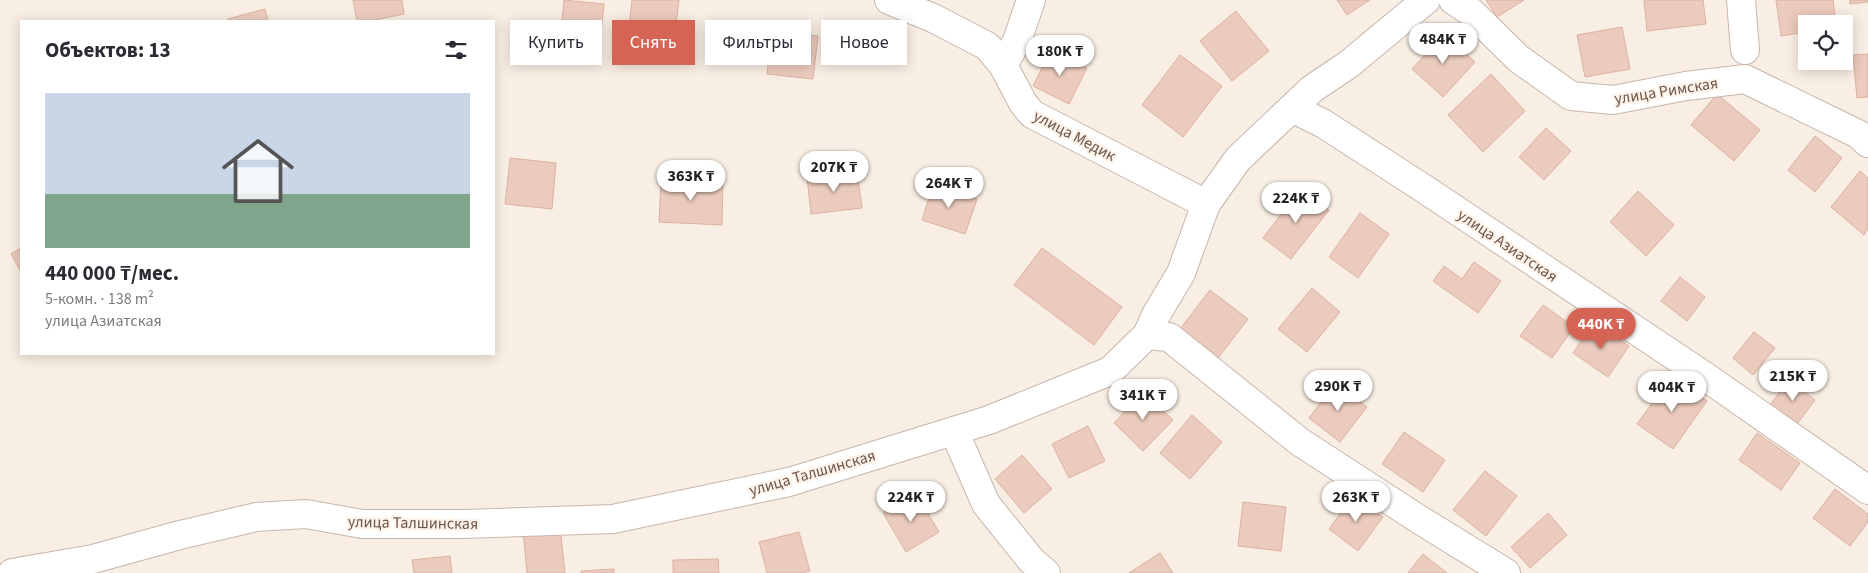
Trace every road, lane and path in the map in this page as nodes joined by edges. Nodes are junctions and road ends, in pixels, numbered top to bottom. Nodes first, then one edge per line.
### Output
1 (889, 0) edge
2 (1031, 0) edge
3 (1426, 0) edge
4 (1453, 0) edge
5 (1741, 0) edge
6 (1745, 50) dead end
7 (1003, 65) junction
8 (1292, 108) junction
9 (1865, 136) edge
10 (1206, 204) junction
11 (1147, 334) junction
12 (954, 431) junction
13 (1868, 490) edge
14 (12, 573) edge
15 (1046, 573) edge
16 (1506, 573) edge

1 - 7 street, улица Медик
2 - 7 street
3 - 8 street, улица Талшинская
4 - 9 street, улица Римская
5 - 6 street
7 - 10 street, улица Медик
8 - 10 street, улица Талшинская
8 - 13 street, улица Азиатская
10 - 11 street, улица Талшинская
11 - 12 street, улица Талшинская
11 - 16 street
12 - 14 street, улица Талшинская
12 - 15 street

